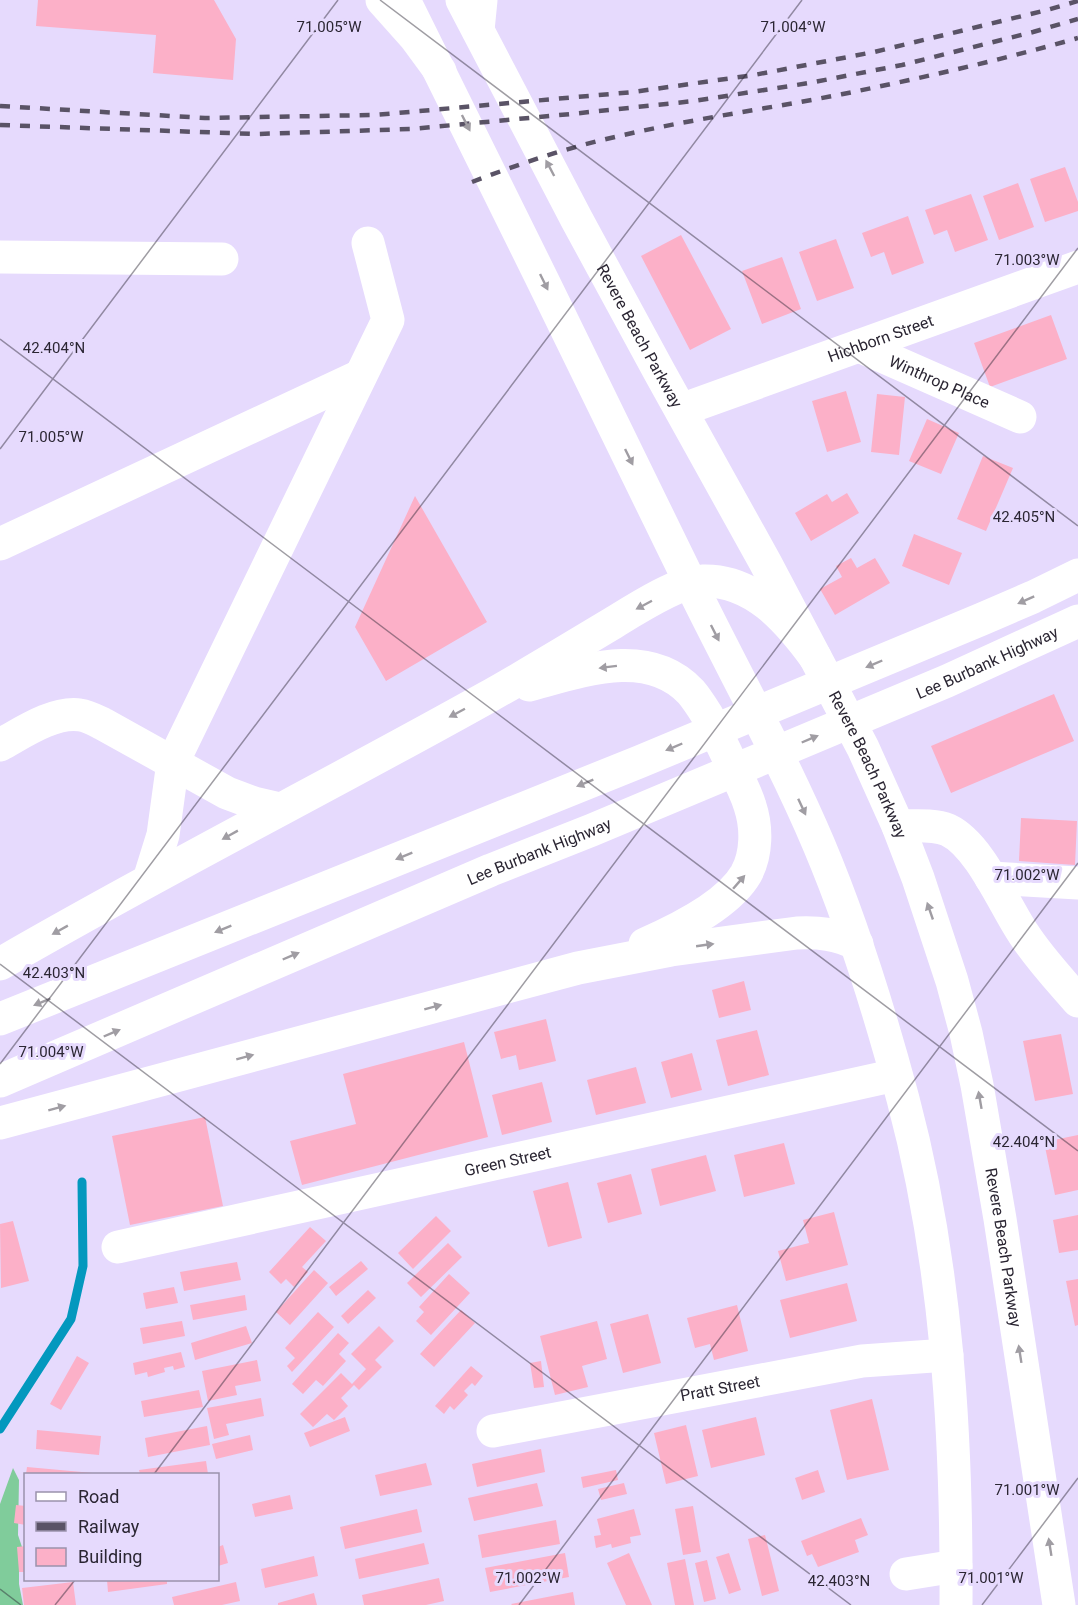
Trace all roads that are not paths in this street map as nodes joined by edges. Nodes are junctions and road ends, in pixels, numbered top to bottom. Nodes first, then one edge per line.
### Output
1 (382, 0) edge
2 (404, 0) edge
3 (462, 0) edge
4 (480, 15) edge
5 (440, 71) junction
6 (368, 243) dead end
7 (0, 257) edge
8 (222, 259) dead end
9 (1078, 267) edge
10 (859, 346) junction
11 (360, 376) junction
12 (681, 410) junction
13 (1020, 417) dead end
14 (0, 544) edge
15 (1078, 575) edge
16 (690, 582) junction
17 (1078, 621) edge
18 (815, 657) junction
19 (488, 697) junction
20 (4, 733) edge
21 (173, 762) junction
22 (280, 809) junction
23 (898, 826) junction
24 (991, 878) junction
25 (149, 880) junction
26 (1078, 883) edge
27 (857, 944) junction
28 (0, 964) edge
29 (578, 968) junction
30 (1078, 1001) edge
31 (0, 1019) edge
32 (896, 1075) junction
33 (0, 1081) edge
34 (0, 1123) edge
35 (118, 1247) dead end
36 (947, 1355) junction
37 (494, 1431) dead end
38 (956, 1566) junction
39 (906, 1574) dead end
40 (956, 1605) edge
41 (1059, 1605) edge

1 - 5 main road
2 - 5 main road
3 - 4 main road, Revere Beach Parkway
12 -> 4 main road, Revere Beach Parkway
5 -> 16 main road
6 - 11 main road
7 - 8 main road
9 - 10 main road, Hichborn Street
10 - 12 main road, Hichborn Street
10 - 13 main road, Winthrop Place
11 - 14 main road
11 - 21 main road
12 - 18 main road, Revere Beach Parkway
15 -> 31 main road
16 - 18 main road
16 -> 19 main road
16 -> 27 main road
33 -> 17 main road, Lee Burbank Highway
18 - 23 main road, Revere Beach Parkway
19 -> 22 main road
29 -> 19 main road
20 - 21 main road
21 - 22 main road
21 - 25 main road
22 -> 25 main road
23 - 24 main road
41 -> 23 main road, Revere Beach Parkway
24 - 26 main road
24 - 30 main road
25 -> 28 main road
29 -> 27 main road
27 - 32 main road
34 -> 29 main road
32 - 35 main road, Green Street
32 - 36 main road
36 - 37 main road, Pratt Street
36 - 38 main road
38 - 39 main road
38 - 40 main road

